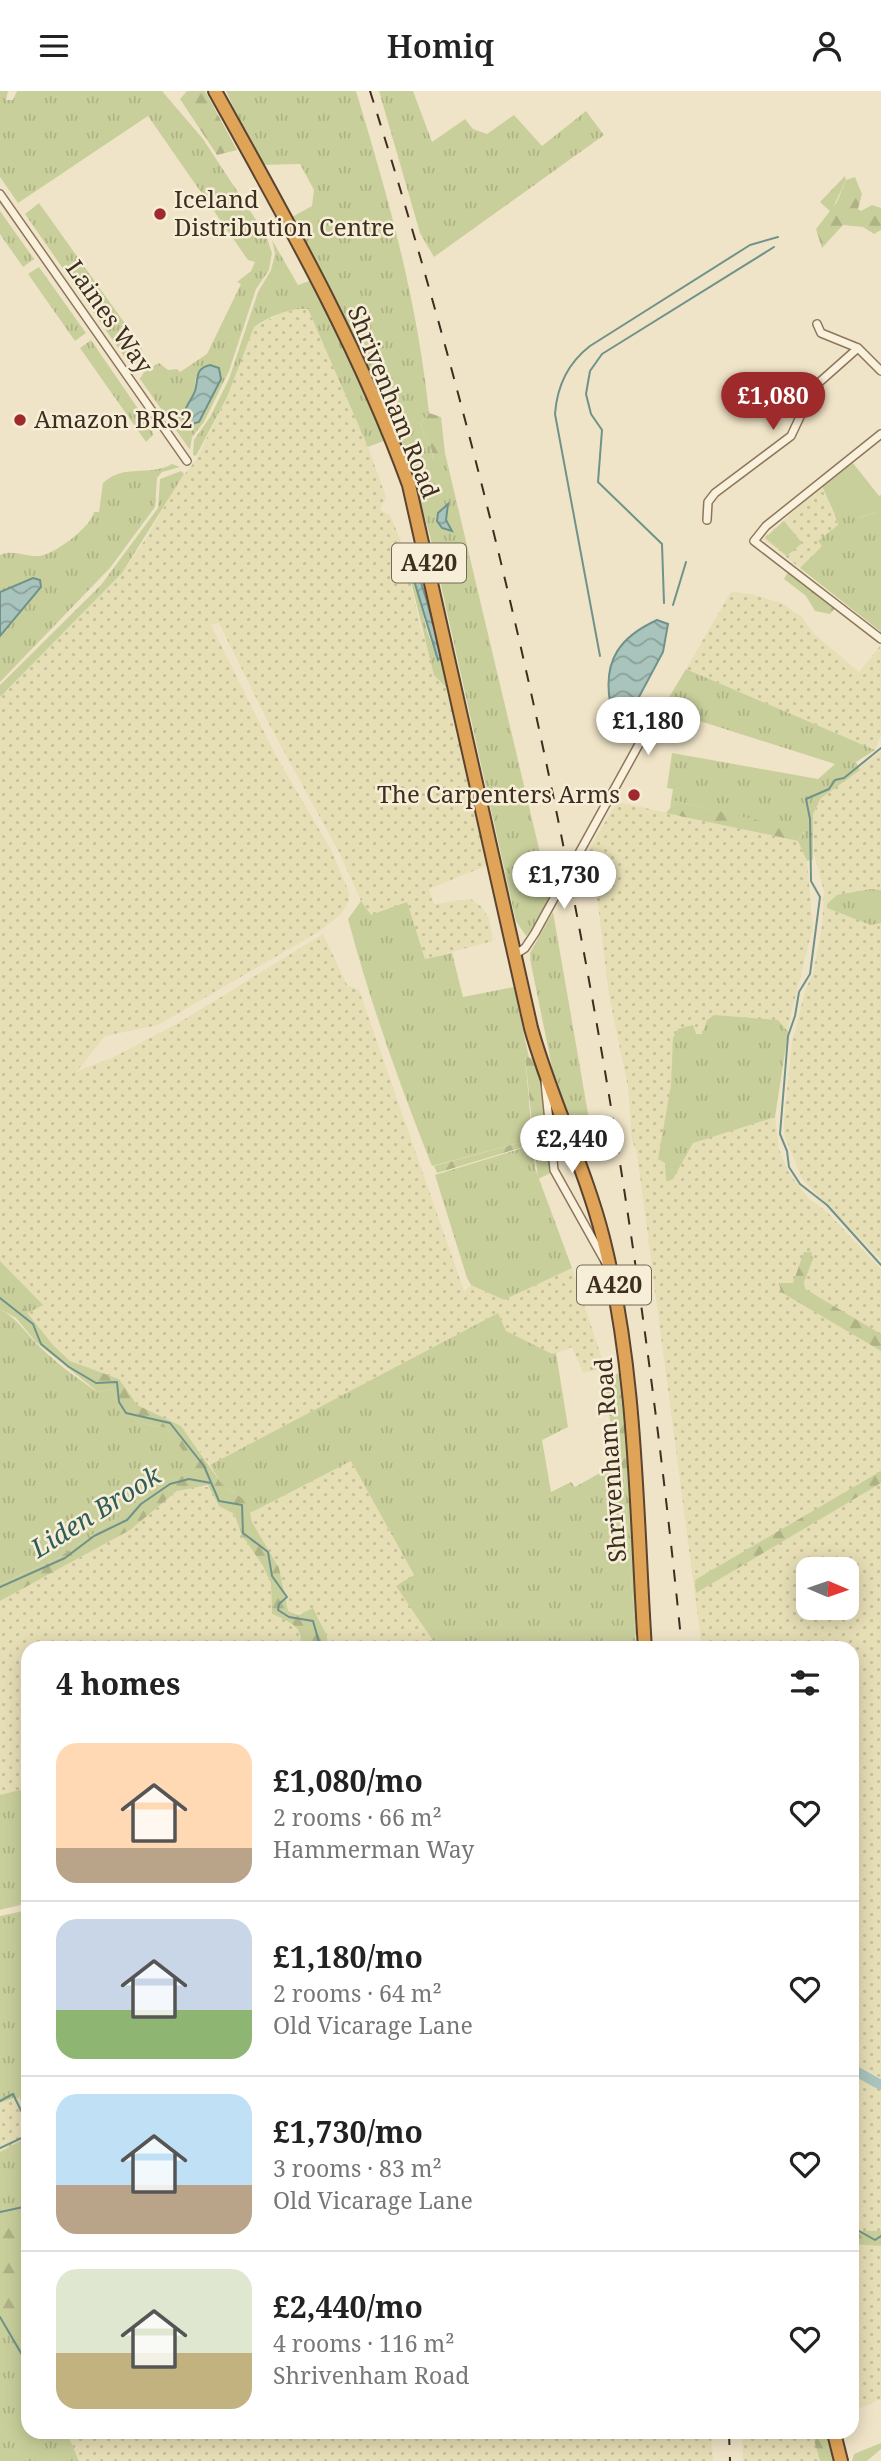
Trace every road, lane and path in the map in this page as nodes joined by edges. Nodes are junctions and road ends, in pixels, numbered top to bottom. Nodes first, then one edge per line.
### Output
1 (216, 92) edge
2 (0, 194) edge
3 (817, 324) dead end
4 (859, 348) junction
5 (881, 371) edge
6 (881, 434) edge
7 (187, 461) dead end
8 (707, 520) dead end
9 (881, 639) edge
10 (649, 726) dead end
11 (516, 954) junction
12 (545, 1076) junction
13 (610, 1269) junction
14 (645, 1641) edge
15 (836, 2439) edge
16 (841, 2461) edge

1 - 11 highway, Shrivenham Road / A420
2 - 7 street, Laines Way
3 - 4 street
4 - 5 street
4 - 8 street
6 - 9 street
10 - 11 street
11 - 12 highway, Shrivenham Road / A420
12 - 13 highway, Shrivenham Road / A420
12 - 13 street, Shrivenham Road
13 - 14 highway, Shrivenham Road / A420
15 - 16 highway

